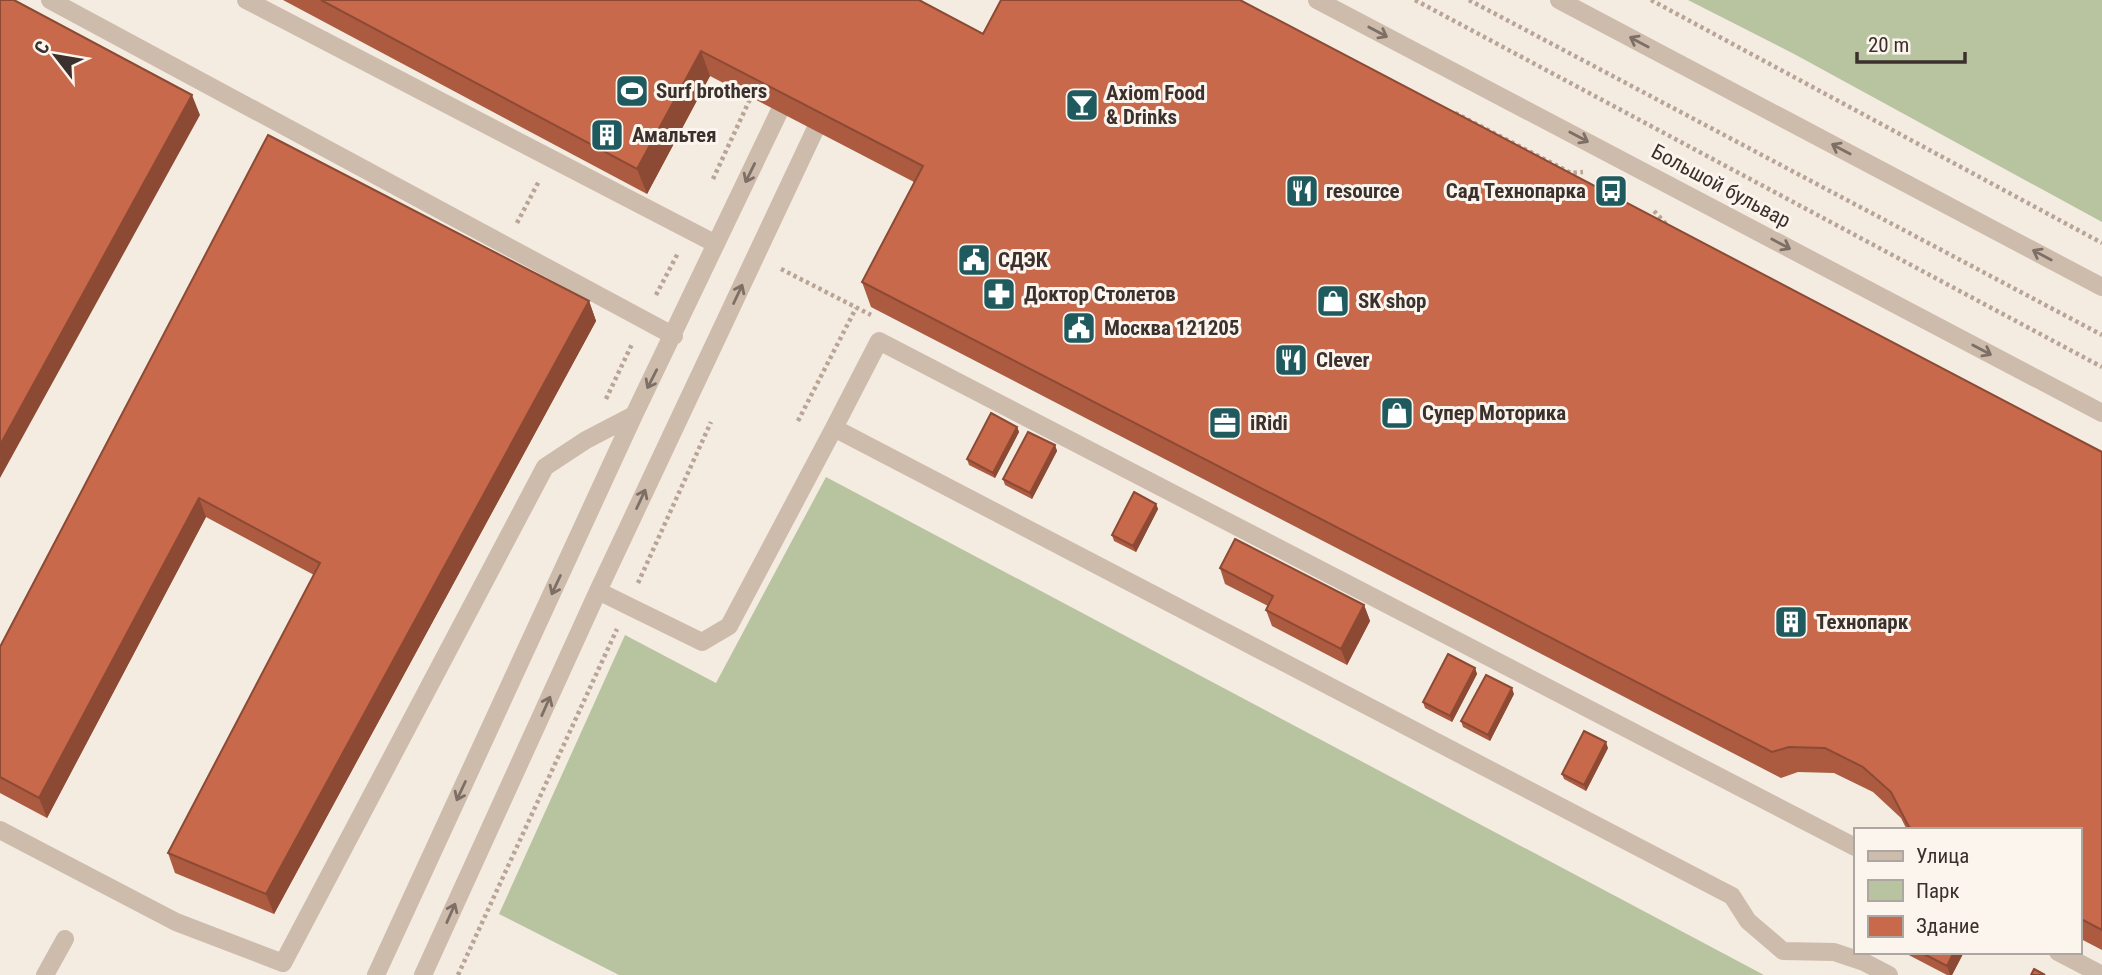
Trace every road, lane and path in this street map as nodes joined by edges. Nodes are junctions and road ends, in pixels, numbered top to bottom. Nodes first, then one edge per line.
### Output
1 (50, 0) edge
2 (246, 0) edge
3 (1317, 0) edge
4 (1415, 0) edge
5 (1469, 0) edge
6 (1559, 0) edge
7 (1651, 0) edge
8 (751, 97) edge
9 (1447, 109) edge
10 (779, 112) edge
11 (815, 130) edge
12 (551, 159) junction
13 (1586, 172) dead end
14 (711, 183) dead end
15 (1651, 207) dead end
16 (1678, 231) edge
17 (688, 232) junction
18 (2102, 243) edge
19 (716, 244) junction
20 (505, 245) junction
21 (787, 257) dead end
22 (781, 269) junction
23 (776, 282) dead end
24 (2102, 287) edge
25 (856, 308) junction
26 (876, 318) edge
27 (644, 320) junction
28 (2102, 335) edge
29 (674, 336) junction
30 (2102, 367) edge
31 (2102, 413) edge
32 (634, 415) junction
33 (713, 418) dead end
34 (798, 422) dead end
35 (834, 428) junction
36 (598, 591) junction
37 (627, 605) junction
38 (0, 830) edge
39 (1854, 846) edge
40 (65, 939) dead end
41 (2062, 954) edge
42 (45, 975) edge
43 (376, 975) edge
44 (423, 975) edge
45 (458, 975) edge
46 (1889, 975) edge
47 (2102, 975) edge

1 - 20 street
2 - 12 street
3 -> 31 street, Большой бульвар
4 - 30 path
5 - 28 path
24 -> 6 street
7 - 18 path
8 - 14 path
9 - 13 path
10 -> 19 street
36 -> 11 street
12 - 17 street
12 - 20 path
15 - 16 path
17 - 19 street
17 - 27 path
19 - 29 street
20 - 27 street
21 - 22 path
22 - 23 path
22 - 25 path
25 - 26 path
25 - 34 path
27 - 29 street
29 -> 32 street
32 - 38 street
32 -> 43 street
33 - 37 path
35 - 37 street
35 - 39 street
35 - 46 street
36 - 37 street
44 -> 36 street
37 - 45 path
40 - 42 street
41 - 47 street

